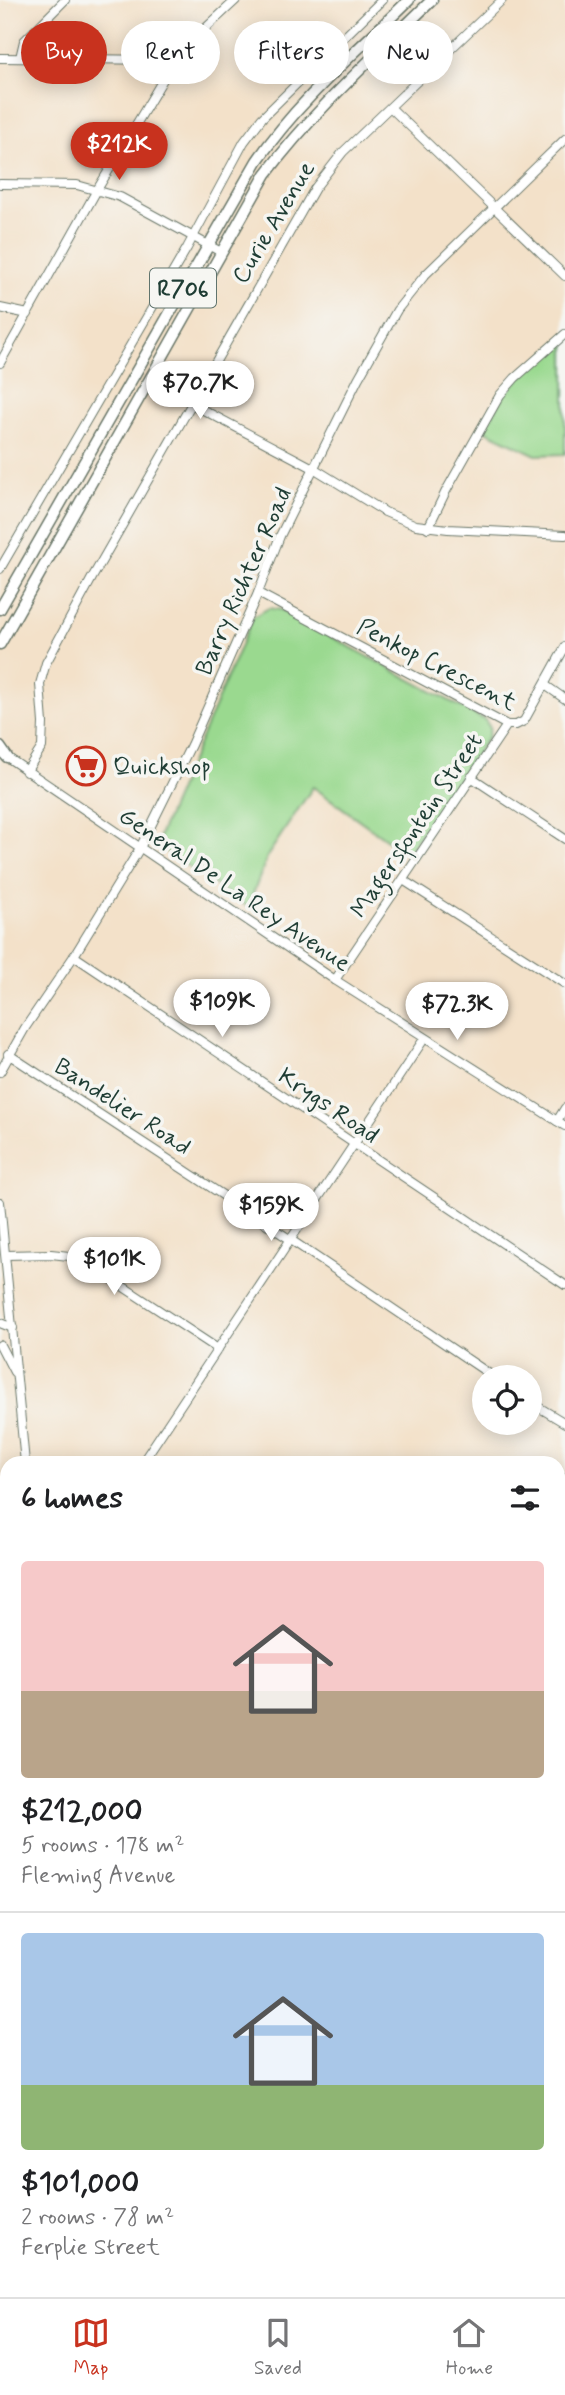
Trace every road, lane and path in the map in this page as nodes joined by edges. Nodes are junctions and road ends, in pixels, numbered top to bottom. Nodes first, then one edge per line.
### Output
1 (65, 0) edge
2 (236, 0) edge
3 (382, 0) edge
4 (409, 0) edge
5 (432, 0) edge
6 (502, 0) edge
7 (213, 21) edge
8 (0, 58) edge
9 (20, 58) junction
10 (121, 59) edge
11 (160, 84) edge
12 (391, 108) junction
13 (565, 139) edge
14 (0, 184) edge
15 (97, 190) junction
16 (495, 208) junction
17 (193, 236) junction
18 (208, 244) junction
19 (221, 252) junction
20 (565, 276) edge
21 (0, 308) edge
22 (28, 314) junction
23 (565, 334) edge
24 (0, 363) edge
25 (192, 404) junction
26 (315, 468) junction
27 (428, 528) junction
28 (565, 535) edge
29 (0, 569) edge
30 (258, 593) junction
31 (0, 609) edge
32 (0, 643) edge
33 (565, 647) edge
34 (545, 685) junction
35 (565, 699) edge
36 (507, 725) junction
37 (1, 756) edge
38 (26, 772) junction
39 (471, 777) junction
40 (565, 839) edge
41 (140, 848) junction
42 (403, 880) junction
43 (74, 956) junction
44 (335, 980) junction
45 (565, 984) edge
46 (424, 1039) junction
47 (8, 1055) junction
48 (0, 1072) edge
49 (565, 1108) edge
50 (561, 1124) edge
51 (354, 1145) junction
52 (0, 1202) edge
53 (291, 1240) junction
54 (6, 1255) junction
55 (8, 1277) junction
56 (565, 1285) edge
57 (0, 1291) edge
58 (0, 1324) edge
59 (13, 1328) junction
60 (0, 1345) edge
61 (218, 1349) junction
62 (477, 1365) edge
63 (17, 1377) junction
64 (542, 1409) edge
65 (565, 1423) edge
66 (23, 1456) edge
67 (147, 1456) edge

1 - 9 street
2 - 7 street
3 - 17 street
4 - 18 main road, Curie Avenue / R706
5 - 19 main road, Curie Avenue / R706
6 - 12 street, Curie Avenue
8 - 9 street
9 - 10 street
11 - 15 street
12 - 16 street
12 - 25 street, Curie Avenue
13 - 16 street, Barry Richter Road
14 - 15 street
15 - 17 street
15 - 22 street
16 - 20 street
16 - 26 street, Barry Richter Road
17 - 18 street
17 - 29 street
18 - 19 street
18 - 31 main road, Curie Avenue / R706
19 - 32 main road, Curie Avenue / R706
21 - 22 street
22 - 24 street
23 - 27 street
25 - 26 street
25 - 38 street, Curie Avenue
26 - 27 street
26 - 30 street, Barry Richter Road
27 - 28 street
30 - 36 street, Penkop Crescent
30 - 41 street, Barry Richter Road
33 - 34 street, Penkop Crescent
34 - 35 street
34 - 36 street, Penkop Crescent
36 - 39 street, Magersfontein Street
37 - 38 street, General De La Rey Avenue
38 - 41 street, General De La Rey Avenue
39 - 40 street
39 - 42 street, Magersfontein Street
41 - 43 street, Barry Richter Road
41 - 44 street, General De La Rey Avenue
42 - 44 street, Magersfontein Street
42 - 45 street
43 - 47 street, Barry Richter Road
43 - 51 street, Krygs Road
44 - 46 street, General De La Rey Avenue
46 - 50 street, General De La Rey Avenue
46 - 51 street
47 - 48 street, Barry Richter Road
47 - 53 street, Bandelier Road
49 - 50 street
51 - 53 street
51 - 56 street, Krygs Road
52 - 54 street
53 - 61 street
53 - 62 street, Bandelier Road
54 - 55 street
54 - 61 street
55 - 57 street
55 - 59 street
58 - 59 street
59 - 63 street
60 - 63 street
61 - 67 street
63 - 66 street
64 - 65 street

